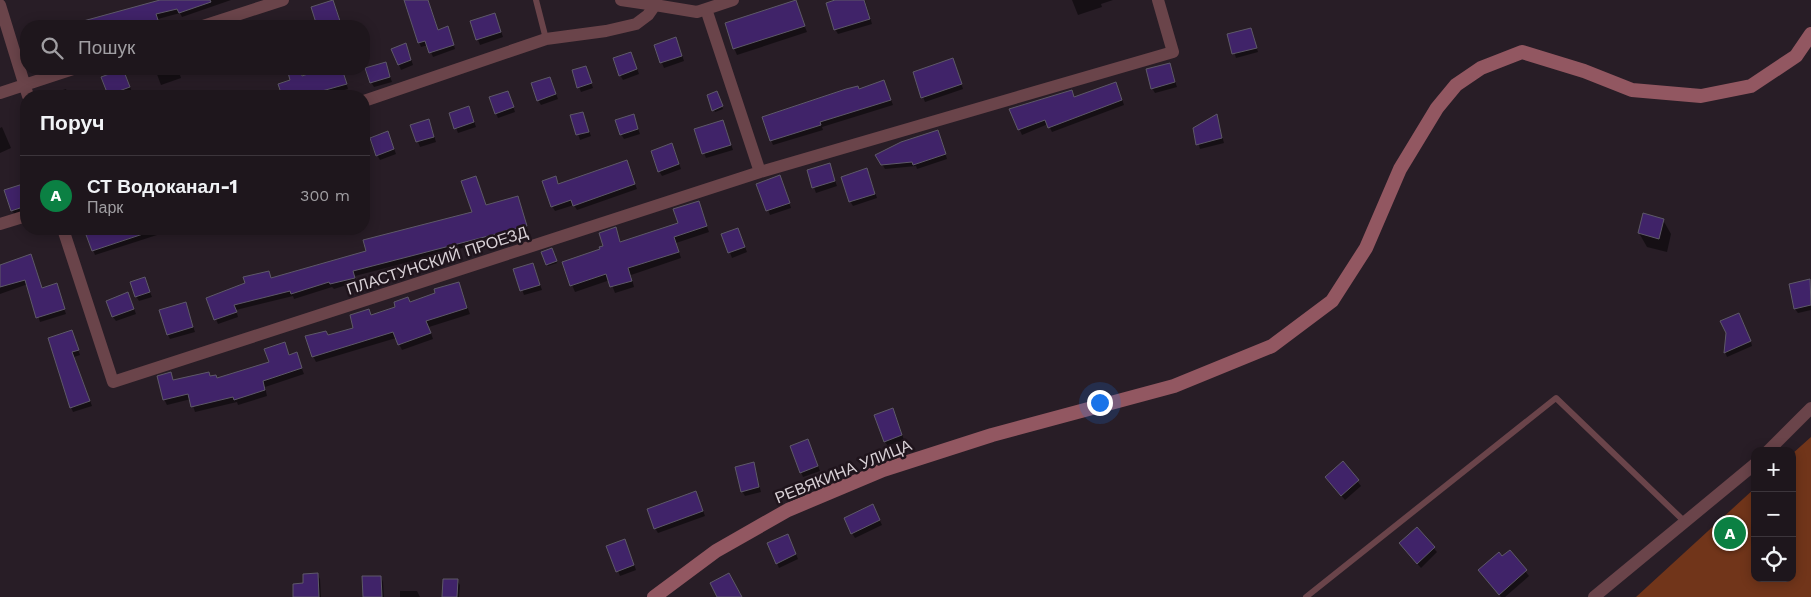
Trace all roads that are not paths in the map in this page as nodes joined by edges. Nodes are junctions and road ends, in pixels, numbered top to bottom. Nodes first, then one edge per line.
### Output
1 (283, 0) edge
2 (536, 0) edge
3 (621, 0) edge
4 (733, 0) edge
5 (1158, 0) edge
6 (0, 5) edge
7 (654, 5) junction
8 (706, 9) junction
9 (221, 20) edge
10 (1811, 34) edge
11 (546, 39) junction
12 (20, 70) edge
13 (21, 75) edge
14 (60, 75) edge
15 (26, 90) edge
16 (20, 91) edge
17 (0, 93) edge
18 (370, 99) edge
19 (760, 172) junction
20 (20, 218) edge
21 (0, 224) edge
22 (65, 235) edge
23 (1811, 408) edge
24 (1772, 447) edge
25 (1751, 467) edge
26 (1685, 522) junction
27 (654, 597) edge
28 (1306, 597) edge
29 (1594, 597) edge

1 - 9 street
2 - 11 lane
3 - 7 street
4 - 8 street
5 - 19 street
6 - 12 street
7 - 8 street
7 - 11 street
8 - 19 street
10 - 27 main road, РЕВЯКИНА УЛИЦА
11 - 18 street
13 - 15 street
14 - 15 street
16 - 17 street
19 - 22 street, ПЛАСТУНСКИЙ ПРОЕЗД
20 - 21 street
23 - 24 street
25 - 26 street
26 - 28 lane
26 - 29 street

